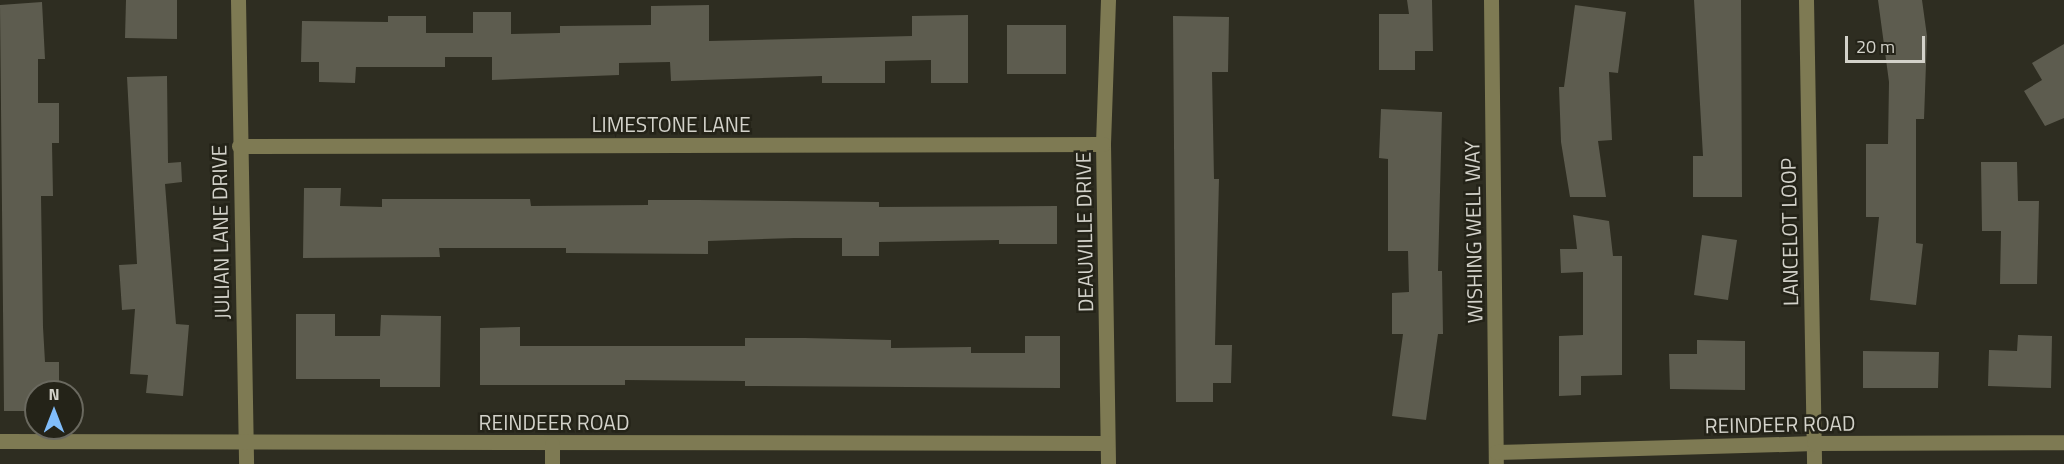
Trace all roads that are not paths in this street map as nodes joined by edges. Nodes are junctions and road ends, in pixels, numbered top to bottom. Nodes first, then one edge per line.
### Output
1 (238, 0) edge
2 (1108, 0) edge
3 (1491, 0) edge
4 (1806, 0) edge
5 (1103, 144) junction
6 (239, 146) junction
7 (0, 441) edge
8 (246, 441) junction
9 (2064, 442) edge
10 (1107, 443) junction
11 (1814, 443) junction
12 (552, 444) junction
13 (1496, 458) edge
14 (246, 464) edge
15 (552, 464) edge
16 (1108, 464) edge
17 (1814, 464) edge

1 - 6 street, JULIAN LANE DRIVE
2 - 5 street, DEAUVILLE DRIVE
3 - 13 street, WISHING WELL WAY
4 - 11 street, LANCELOT LOOP
5 - 6 street, LIMESTONE LANE
5 - 10 street, DEAUVILLE DRIVE
6 - 8 street, JULIAN LANE DRIVE
7 - 8 street, REINDEER ROAD
8 - 12 street, REINDEER ROAD
8 - 14 street, JULIAN LANE DRIVE
9 - 11 street, REINDEER ROAD
10 - 12 street, REINDEER ROAD
10 - 16 street, DEAUVILLE DRIVE
11 - 13 street, REINDEER ROAD
11 - 17 street, LANCELOT LOOP
12 - 15 street

